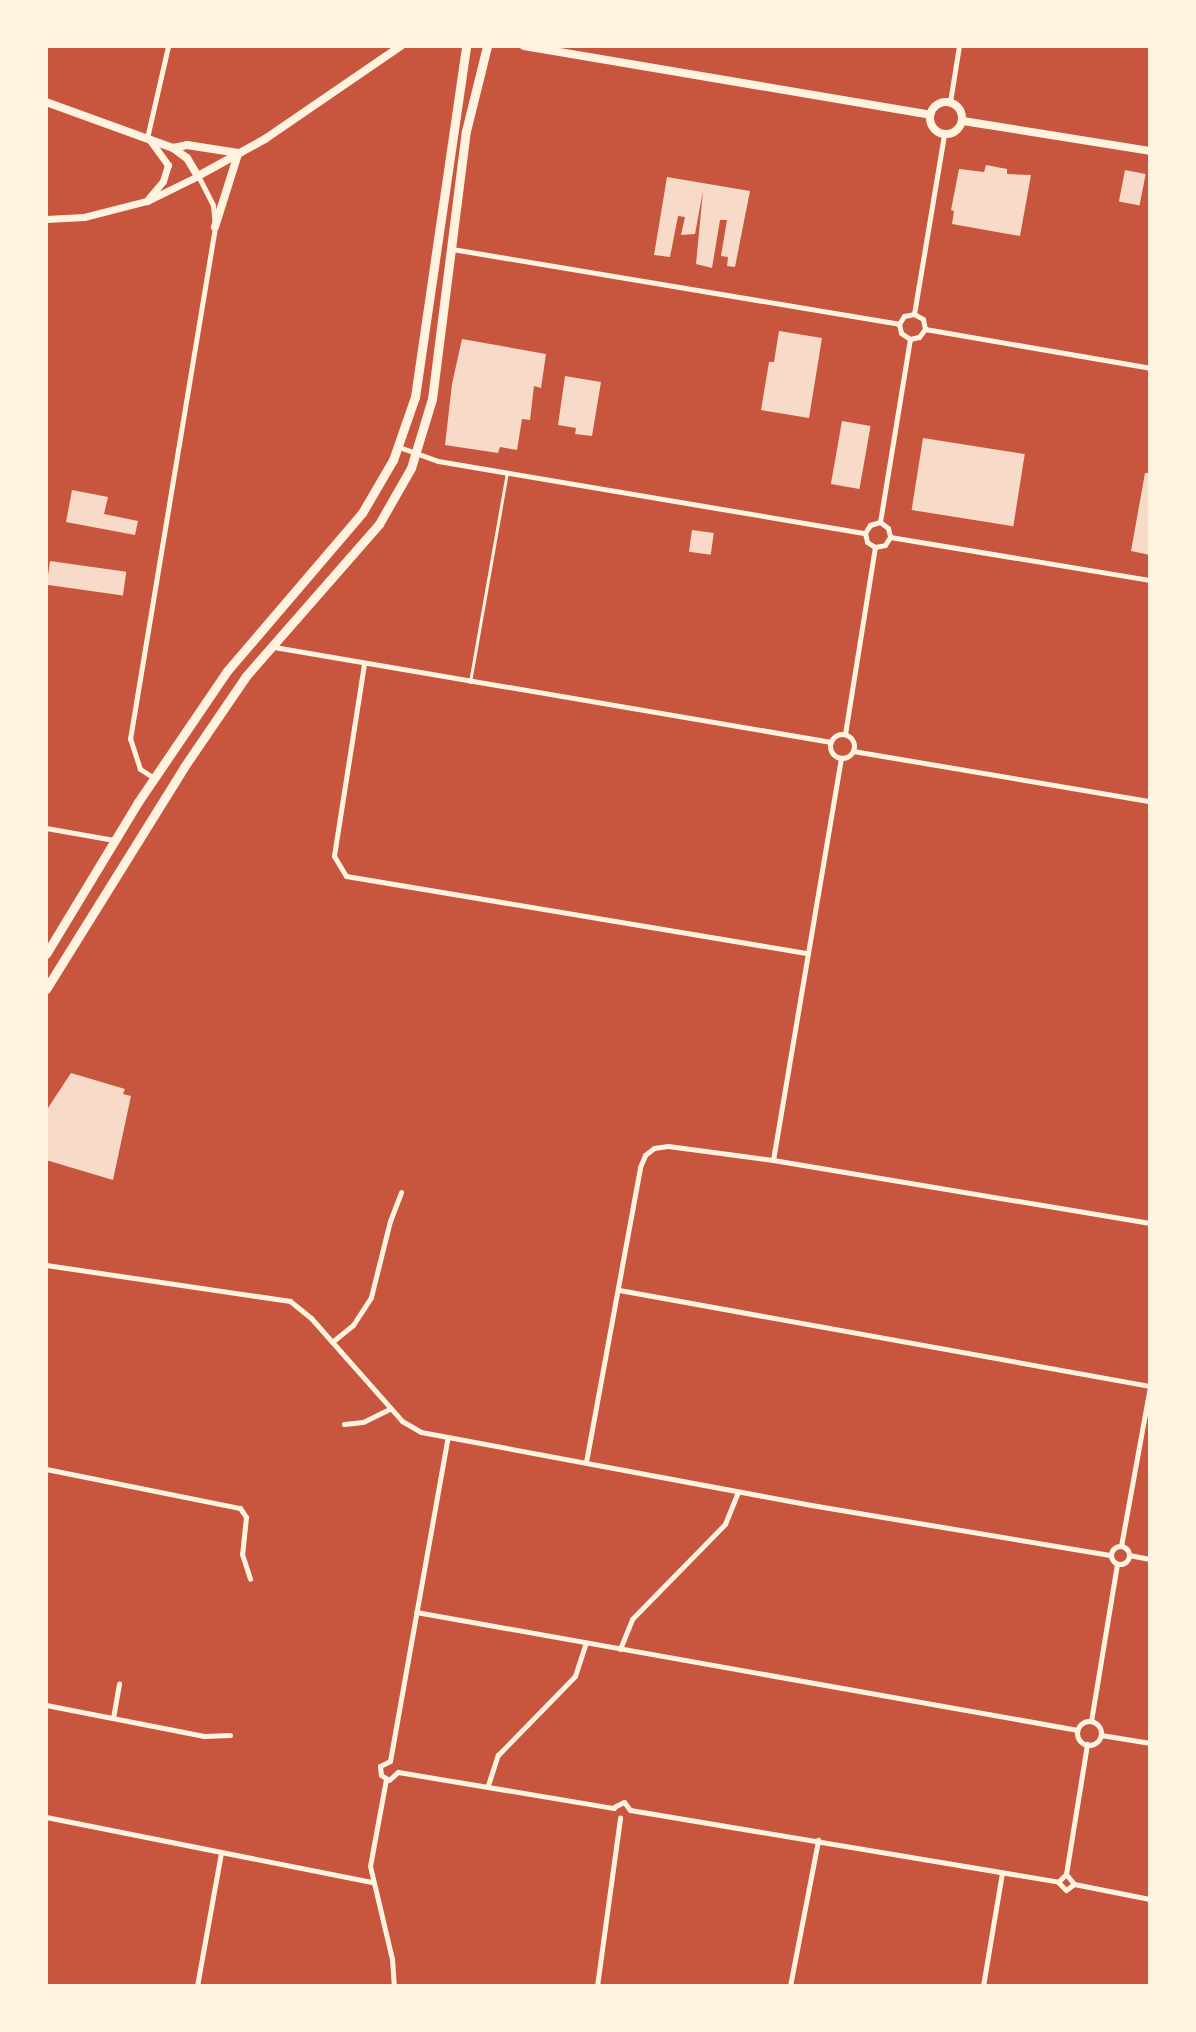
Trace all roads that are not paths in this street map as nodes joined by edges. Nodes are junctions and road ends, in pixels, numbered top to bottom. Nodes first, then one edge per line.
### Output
1 (168, 46) edge
2 (401, 46) edge
3 (466, 46) edge
4 (487, 46) edge
5 (524, 46) edge
6 (959, 46) edge
7 (46, 102) edge
8 (950, 102) junction
9 (930, 115) junction
10 (963, 121) junction
11 (944, 134) junction
12 (147, 138) junction
13 (173, 148) junction
14 (1150, 151) edge
15 (238, 153) junction
16 (198, 176) junction
17 (147, 201) junction
18 (46, 219) edge
19 (215, 227) junction
20 (452, 249) junction
21 (914, 314) junction
22 (899, 324) junction
23 (925, 329) junction
24 (910, 339) junction
25 (1150, 368) edge
26 (399, 447) junction
27 (417, 454) junction
28 (507, 473) junction
29 (880, 522) junction
30 (865, 533) junction
31 (890, 537) junction
32 (875, 547) junction
33 (1150, 580) edge
34 (269, 646) junction
35 (364, 664) junction
36 (470, 682) junction
37 (845, 734) junction
38 (831, 742) junction
39 (853, 751) junction
40 (841, 758) junction
41 (154, 778) junction
42 (1150, 801) edge
43 (46, 828) edge
44 (115, 841) junction
45 (137, 846) junction
46 (808, 953) junction
47 (46, 954) edge
48 (46, 989) edge
49 (773, 1160) junction
50 (401, 1192) dead end
51 (1150, 1223) edge
52 (46, 1265) edge
53 (619, 1290) junction
54 (332, 1342) junction
55 (1150, 1386) edge
56 (390, 1409) junction
57 (344, 1424) dead end
58 (448, 1437) junction
59 (586, 1462) junction
60 (46, 1469) edge
61 (738, 1491) junction
62 (1121, 1546) junction
63 (1110, 1555) junction
64 (1129, 1555) junction
65 (1150, 1559) edge
66 (1117, 1564) junction
67 (250, 1579) dead end
68 (416, 1612) junction
69 (586, 1643) junction
70 (620, 1649) junction
71 (119, 1684) dead end
72 (46, 1705) edge
73 (113, 1718) junction
74 (1091, 1721) junction
75 (1078, 1730) junction
76 (230, 1735) dead end
77 (1101, 1735) junction
78 (1150, 1743) edge
79 (1087, 1744) junction
80 (390, 1761) junction
81 (398, 1772) junction
82 (386, 1779) junction
83 (488, 1785) junction
84 (614, 1808) junction
85 (630, 1810) junction
86 (46, 1817) edge
87 (620, 1818) junction
88 (818, 1840) junction
89 (221, 1853) junction
90 (1002, 1873) junction
91 (1066, 1874) junction
92 (372, 1882) junction
93 (1058, 1882) junction
94 (1074, 1884) junction
95 (1150, 1899) edge
96 (197, 1986) edge
97 (394, 1986) edge
98 (597, 1986) edge
99 (790, 1986) edge
100 (983, 1986) edge

1 - 12 street
2 - 15 main road
3 - 26 highway
4 - 20 highway
5 - 9 main road
6 - 8 street
7 - 12 main road
8 - 9 main road
8 - 10 main road
9 - 11 main road
10 - 11 main road
10 - 14 main road
11 - 21 street
12 - 13 main road
12 - 17 street
13 - 15 main road
13 - 16 main road
15 - 16 main road
15 - 19 main road
16 - 17 street
16 - 19 street
17 - 18 street
19 - 41 street
20 - 22 street
20 - 27 highway
21 - 22 street
21 - 23 street
22 - 24 street
23 - 24 street
23 - 25 street
24 - 29 street
26 - 27 street
26 - 41 highway
27 - 28 street
27 - 34 highway
28 - 30 street
28 - 36 lane
29 - 30 street
29 - 31 street
30 - 32 street
31 - 32 street
31 - 33 street
32 - 37 street
34 - 35 street
34 - 45 highway
35 - 36 street
35 - 46 street
36 - 38 street
37 - 38 street
37 - 39 street
38 - 40 street
39 - 40 street
39 - 42 street
40 - 46 street
41 - 44 highway
43 - 44 street
44 - 45 highway
44 - 47 highway
45 - 48 highway
46 - 49 street
49 - 51 street
49 - 53 street
50 - 54 street
52 - 54 street
53 - 55 street
53 - 59 street
54 - 56 street
55 - 62 street
56 - 57 street
56 - 58 street
58 - 59 street
58 - 68 street
59 - 61 street
60 - 67 street
61 - 63 street
61 - 70 street
62 - 63 street
62 - 64 street
63 - 66 street
64 - 65 street
64 - 66 street
66 - 74 street
68 - 69 street
68 - 80 street
69 - 70 street
69 - 83 street
70 - 75 street
71 - 73 street
72 - 73 street
73 - 76 street
74 - 75 street
74 - 77 street
75 - 79 street
77 - 78 street
77 - 79 street
79 - 91 street
80 - 81 street
80 - 82 street
81 - 82 street
81 - 83 street
82 - 92 street
83 - 84 street
84 - 85 street
84 - 87 street
85 - 87 street
85 - 88 street
86 - 89 street
87 - 98 street
88 - 90 street
88 - 99 street
89 - 92 street
89 - 96 street
90 - 93 street
90 - 100 street
91 - 93 street
91 - 94 street
92 - 97 street
93 - 94 street
94 - 95 street

